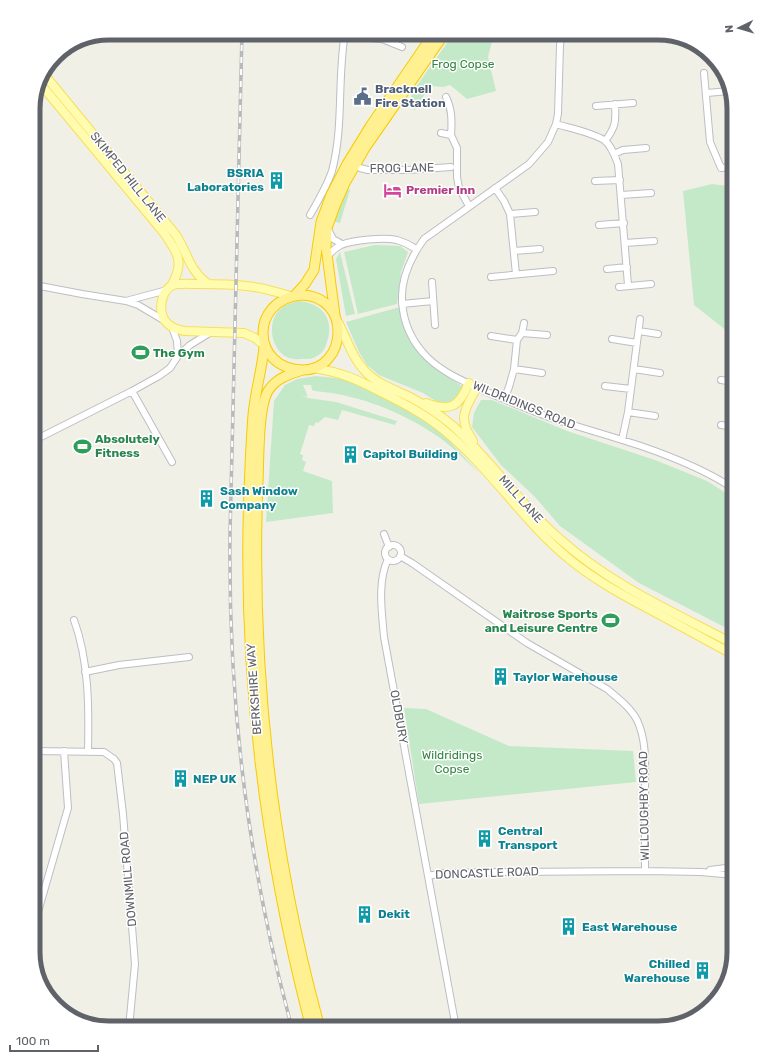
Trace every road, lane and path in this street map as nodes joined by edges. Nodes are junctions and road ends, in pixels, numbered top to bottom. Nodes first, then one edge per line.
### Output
1 (343, 40) edge
2 (384, 40) edge
3 (429, 40) edge
4 (440, 40) edge
5 (561, 40) edge
6 (402, 47) dead end
7 (704, 73) dead end
8 (47, 78) edge
9 (43, 87) edge
10 (725, 91) edge
11 (707, 93) junction
12 (446, 97) dead end
13 (633, 103) dead end
14 (615, 104) junction
15 (596, 106) dead end
16 (556, 124) junction
17 (441, 133) dead end
18 (451, 135) junction
19 (605, 141) junction
20 (646, 148) dead end
21 (614, 154) junction
22 (355, 164) junction
23 (451, 167) dead end
24 (727, 167) edge
25 (620, 180) junction
26 (595, 181) dead end
27 (495, 188) junction
28 (651, 193) dead end
29 (622, 195) junction
30 (469, 206) junction
31 (535, 212) dead end
32 (510, 214) junction
33 (310, 215) dead end
34 (624, 223) junction
35 (599, 225) dead end
36 (328, 228) junction
37 (654, 241) dead end
38 (342, 244) junction
39 (625, 244) junction
40 (416, 249) junction
41 (540, 249) dead end
42 (514, 251) junction
43 (327, 257) junction
44 (627, 267) junction
45 (607, 269) dead end
46 (553, 271) dead end
47 (516, 274) junction
48 (491, 277) dead end
49 (432, 282) dead end
50 (208, 284) junction
51 (651, 284) dead end
52 (628, 285) junction
53 (40, 286) edge
54 (619, 287) dead end
55 (169, 288) junction
56 (292, 296) junction
57 (126, 301) junction
58 (433, 301) junction
59 (402, 304) junction
60 (336, 318) junction
61 (640, 320) dead end
62 (165, 321) junction
63 (524, 323) dead end
64 (435, 325) dead end
65 (172, 327) junction
66 (639, 331) junction
67 (212, 332) junction
68 (522, 333) junction
69 (658, 334) dead end
70 (547, 335) dead end
71 (491, 336) dead end
72 (612, 339) dead end
73 (517, 340) junction
74 (637, 343) junction
75 (264, 346) junction
76 (178, 356) junction
77 (313, 368) junction
78 (514, 369) junction
79 (634, 369) junction
80 (303, 370) junction
81 (542, 373) dead end
82 (660, 373) dead end
83 (721, 380) dead end
84 (727, 381) edge
85 (469, 383) junction
86 (605, 386) dead end
87 (476, 387) junction
88 (631, 389) junction
89 (132, 391) junction
90 (412, 398) junction
91 (504, 399) junction
92 (628, 412) junction
93 (655, 416) dead end
94 (721, 425) dead end
95 (727, 426) edge
96 (40, 437) edge
97 (622, 440) junction
98 (485, 458) junction
99 (172, 462) dead end
100 (727, 484) edge
101 (384, 534) dead end
102 (389, 546) junction
103 (400, 556) junction
104 (388, 559) junction
105 (74, 620) dead end
106 (707, 640) junction
107 (727, 640) edge
108 (727, 651) edge
109 (727, 656) edge
110 (189, 657) dead end
111 (85, 672) junction
112 (40, 751) edge
113 (64, 751) junction
114 (88, 752) junction
115 (277, 854) junction
116 (727, 868) edge
117 (645, 871) junction
118 (700, 872) junction
119 (727, 874) edge
120 (428, 876) junction
121 (282, 879) junction
122 (40, 905) edge
123 (130, 1021) edge
124 (309, 1021) edge
125 (318, 1021) edge
126 (455, 1021) edge

1 - 33 street
2 - 6 street
3 - 56 highway
4 - 22 highway
5 - 16 street, WILDRIDINGS ROAD
7 - 11 street
8 - 50 main road, SKIMPED HILL LANE
9 - 55 main road, SKIMPED HILL LANE
10 - 11 street
11 - 24 street
12 - 18 street
13 - 14 street
14 - 15 street
14 - 19 street
16 - 19 street
16 - 27 street, WILDRIDINGS ROAD
17 - 18 street
18 - 30 street
19 - 21 street
20 - 21 street
21 - 25 street
22 - 23 street, FROG LANE
22 - 36 highway
25 - 26 street
25 - 29 street
27 - 30 street, WILDRIDINGS ROAD
27 - 32 street
28 - 29 street
29 - 34 street
30 - 40 street, WILDRIDINGS ROAD
31 - 32 street
32 - 42 street
34 - 35 street
34 - 39 street
36 - 38 street
36 - 43 highway
37 - 39 street
38 - 40 street
38 - 43 street
39 - 44 street
40 - 59 street, WILDRIDINGS ROAD
41 - 42 street
42 - 47 street
43 - 60 highway
44 - 45 street
44 - 52 street
46 - 47 street
47 - 48 street
49 - 58 street
50 - 55 main road
50 - 56 main road
51 - 52 street
52 - 54 street
53 - 57 street
55 - 57 street
55 - 62 main road, SKIMPED HILL LANE
56 - 60 highway
56 - 75 highway
57 - 62 street
58 - 59 street
58 - 64 street
59 - 85 street, WILDRIDINGS ROAD
60 - 77 highway
60 - 90 main road, MILL LANE
61 - 66 street
62 - 65 main road
63 - 68 street
65 - 67 main road
65 - 76 street
66 - 69 street
66 - 74 street
67 - 75 main road
67 - 76 street
68 - 70 street
68 - 73 street
71 - 73 street
72 - 74 street
73 - 78 street
74 - 79 street
75 - 80 highway
75 - 115 highway, BERKSHIRE WAY
76 - 89 street
77 - 80 highway
77 - 106 main road, MILL LANE
78 - 81 street
78 - 91 street
79 - 82 street
79 - 88 street
80 - 115 highway, BERKSHIRE WAY
83 - 84 street
85 - 87 street, WILDRIDINGS ROAD
85 - 90 main road
86 - 88 street
87 - 91 street, WILDRIDINGS ROAD
87 - 98 main road
88 - 92 street
89 - 96 street
89 - 99 street
90 - 98 main road, MILL LANE
91 - 97 street, WILDRIDINGS ROAD
92 - 93 street
92 - 97 street
94 - 95 street
97 - 100 street, WILDRIDINGS ROAD
98 - 107 main road, MILL LANE
101 - 102 street
102 - 103 street
102 - 104 street
103 - 104 street
103 - 117 street, WILLOUGHBY ROAD
104 - 120 street, OLDBURY
105 - 111 street
106 - 108 main road, MILL LANE
106 - 109 main road
110 - 111 street
111 - 114 street
112 - 113 street, DOWNMILL ROAD
113 - 114 street, DOWNMILL ROAD
113 - 122 street
114 - 123 street, DOWNMILL ROAD
115 - 121 highway, BERKSHIRE WAY
116 - 118 street, DONCASTLE ROAD
117 - 118 street, DONCASTLE ROAD
117 - 120 street, DONCASTLE ROAD
118 - 119 street, DONCASTLE ROAD
120 - 126 street, DONCASTLE ROAD
121 - 124 highway, BERKSHIRE WAY
121 - 125 highway, BERKSHIRE WAY

